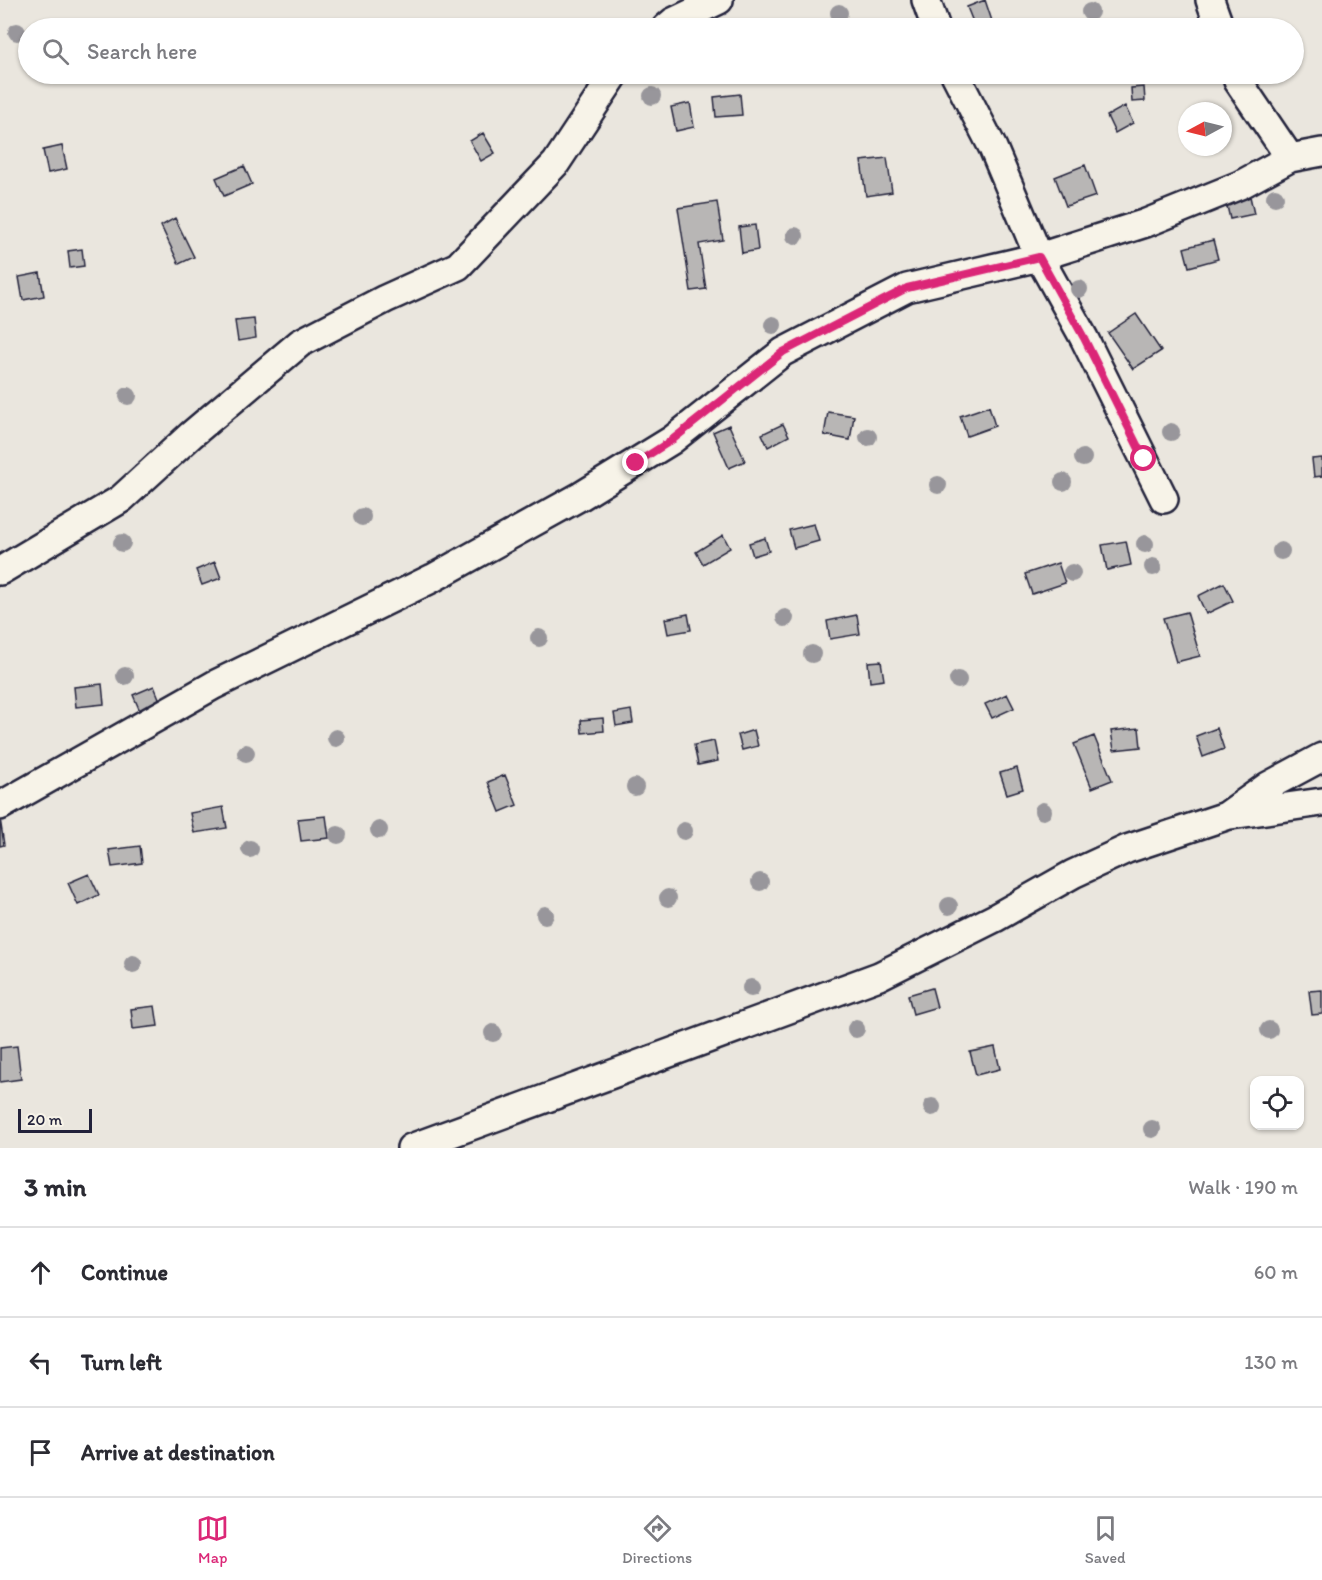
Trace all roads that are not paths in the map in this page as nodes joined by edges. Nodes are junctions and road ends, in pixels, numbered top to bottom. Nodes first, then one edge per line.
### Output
1 (719, 0) edge
2 (926, 0) edge
3 (1210, 0) edge
4 (681, 18) edge
5 (932, 18) edge
6 (1216, 18) edge
7 (608, 84) edge
8 (960, 84) edge
9 (1240, 84) edge
10 (1322, 152) edge
11 (1290, 158) junction
12 (1039, 257) junction
13 (1164, 499) dead end
14 (0, 571) edge
15 (1322, 757) edge
16 (1322, 802) edge
17 (0, 806) edge
18 (1226, 816) junction
19 (411, 1148) edge

1 - 4 street
2 - 5 street
3 - 6 street
7 - 14 street
8 - 12 street
9 - 11 street
10 - 11 street
11 - 12 street
12 - 13 street
12 - 17 street
15 - 18 street
16 - 18 street
18 - 19 street

